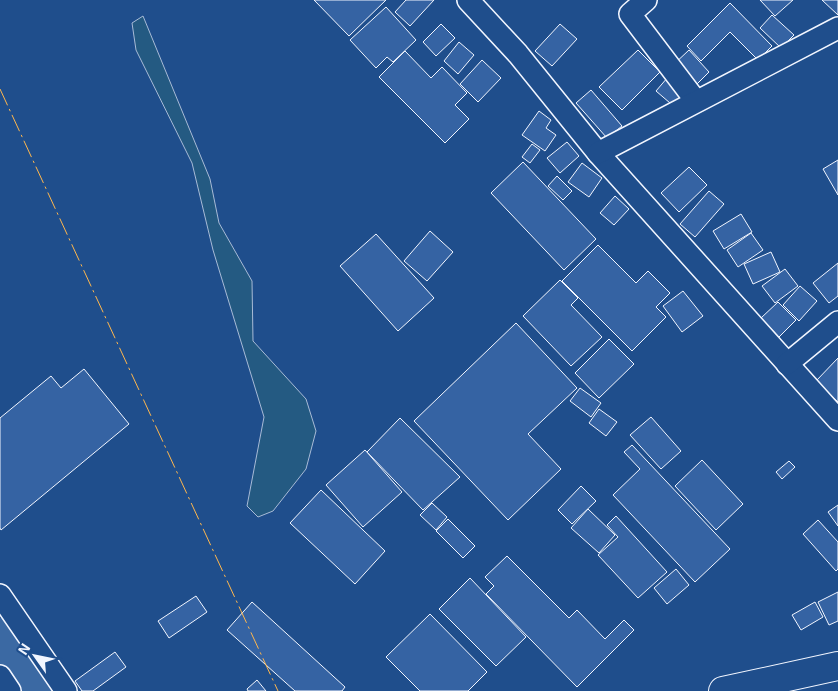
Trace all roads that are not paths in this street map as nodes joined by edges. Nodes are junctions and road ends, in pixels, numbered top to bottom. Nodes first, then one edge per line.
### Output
1 (468, 0) edge
2 (646, 0) edge
3 (838, 28) edge
4 (696, 101) junction
5 (598, 153) junction
6 (838, 322) edge
7 (787, 364) junction
8 (838, 420) edge
9 (0, 596) edge
10 (838, 667) edge
11 (0, 676) edge
12 (10, 691) edge
13 (66, 691) edge
14 (723, 691) edge
15 (763, 691) edge

1 - 5 street
2 - 4 street
3 - 4 street
4 - 5 street
5 - 7 street
6 - 7 street
7 - 8 street
9 - 13 street
10 - 14 highway
10 - 15 highway
11 - 12 street

